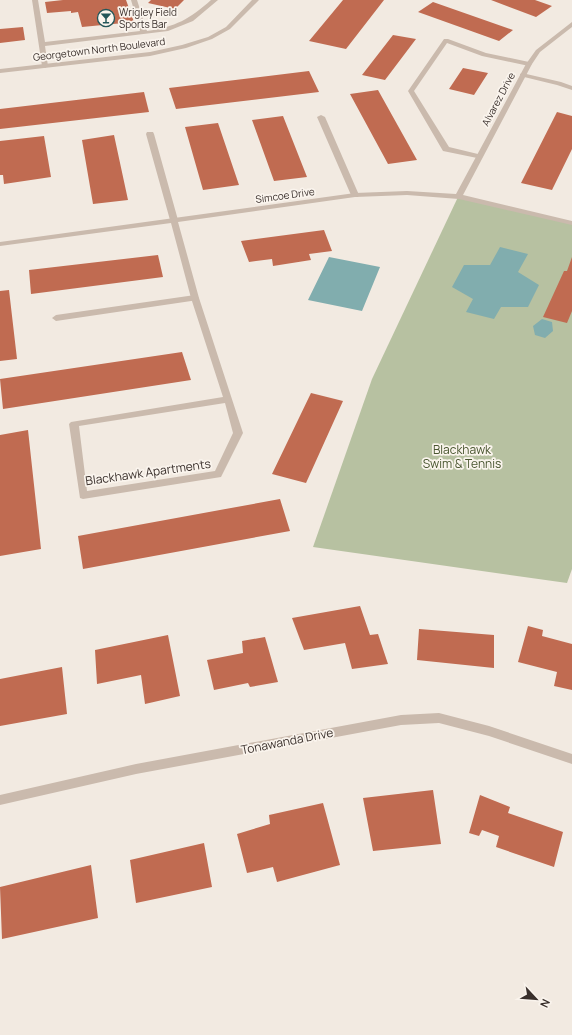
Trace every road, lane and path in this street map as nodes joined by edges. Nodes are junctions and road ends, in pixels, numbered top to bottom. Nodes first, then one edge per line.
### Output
1 (36, 0) edge
2 (134, 0) edge
3 (215, 0) edge
4 (256, 0) edge
5 (572, 24) edge
6 (144, 33) junction
7 (42, 44) junction
8 (528, 64) junction
9 (45, 66) junction
10 (0, 71) edge
11 (522, 75) junction
12 (572, 88) edge
13 (321, 117) dead end
14 (150, 134) dead end
15 (479, 157) junction
16 (355, 195) junction
17 (458, 197) junction
18 (174, 220) junction
19 (572, 223) edge
20 (0, 244) edge
21 (196, 298) junction
22 (56, 318) dead end
23 (228, 399) junction
24 (572, 759) edge
25 (0, 800) edge

1 - 7 street
2 - 6 street
3 - 6 street
4 - 9 street, Georgetown North Boulevard
5 - 8 street, Alvarez Drive
6 - 7 street
7 - 9 street
8 - 11 street, Alvarez Drive
8 - 15 street
9 - 10 street, Georgetown North Boulevard
11 - 12 street
11 - 15 street, Alvarez Drive
13 - 16 street
14 - 18 street, Blackhawk Apartments
15 - 17 street, Alvarez Drive
16 - 17 street, Simcoe Drive
16 - 18 street, Simcoe Drive
17 - 19 street, Simcoe Drive
18 - 20 street, Simcoe Drive
18 - 21 street, Blackhawk Apartments
21 - 22 street
21 - 23 street, Blackhawk Apartments
23 - 23 street, Blackhawk Apartments
24 - 25 street, Tonawanda Drive

